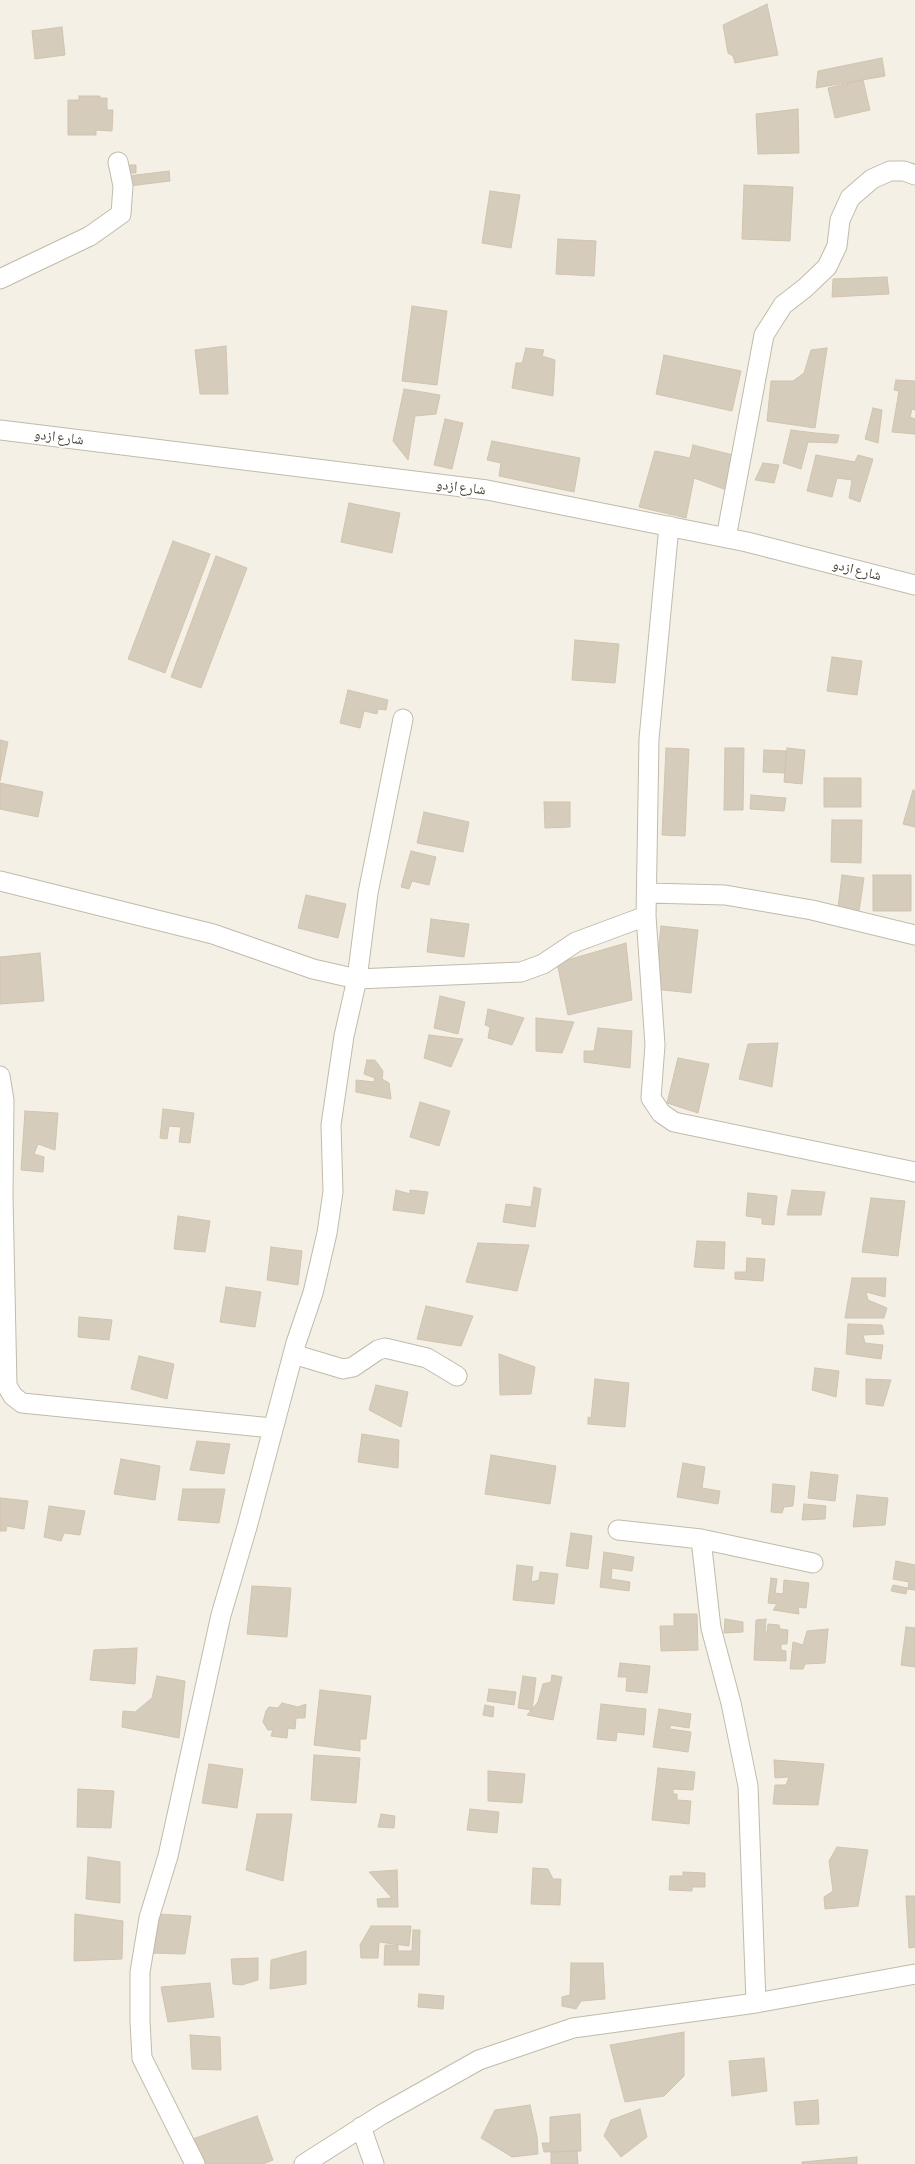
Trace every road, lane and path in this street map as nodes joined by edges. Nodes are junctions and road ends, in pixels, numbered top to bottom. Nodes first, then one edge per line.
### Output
1 (118, 162) dead end
2 (915, 175) edge
3 (0, 279) edge
4 (0, 430) edge
5 (669, 526) junction
6 (726, 538) junction
7 (915, 585) edge
8 (403, 719) dead end
9 (0, 881) edge
10 (647, 894) junction
11 (646, 916) junction
12 (915, 935) edge
13 (356, 979) junction
14 (0, 1076) edge
15 (915, 1172) edge
16 (2, 1323) edge
17 (293, 1354) junction
18 (457, 1376) dead end
19 (272, 1428) junction
20 (618, 1530) dead end
21 (701, 1539) junction
22 (813, 1563) dead end
23 (915, 1974) edge
24 (756, 2003) junction
25 (360, 2127) junction
26 (195, 2164) edge
27 (304, 2164) edge
28 (374, 2164) edge

1 - 3 street
2 - 6 street
4 - 5 street, شارع ازدو
5 - 6 street, شارع ازدو
5 - 10 street
6 - 7 street, شارع ازدو
8 - 13 street
9 - 13 street
10 - 11 street
10 - 12 street
11 - 13 street
11 - 15 street
13 - 17 street
14 - 16 street
16 - 19 street
17 - 18 street
17 - 19 street
19 - 26 street
20 - 21 street
21 - 22 street
21 - 24 street
23 - 24 street
24 - 25 street
25 - 27 street
25 - 28 street

